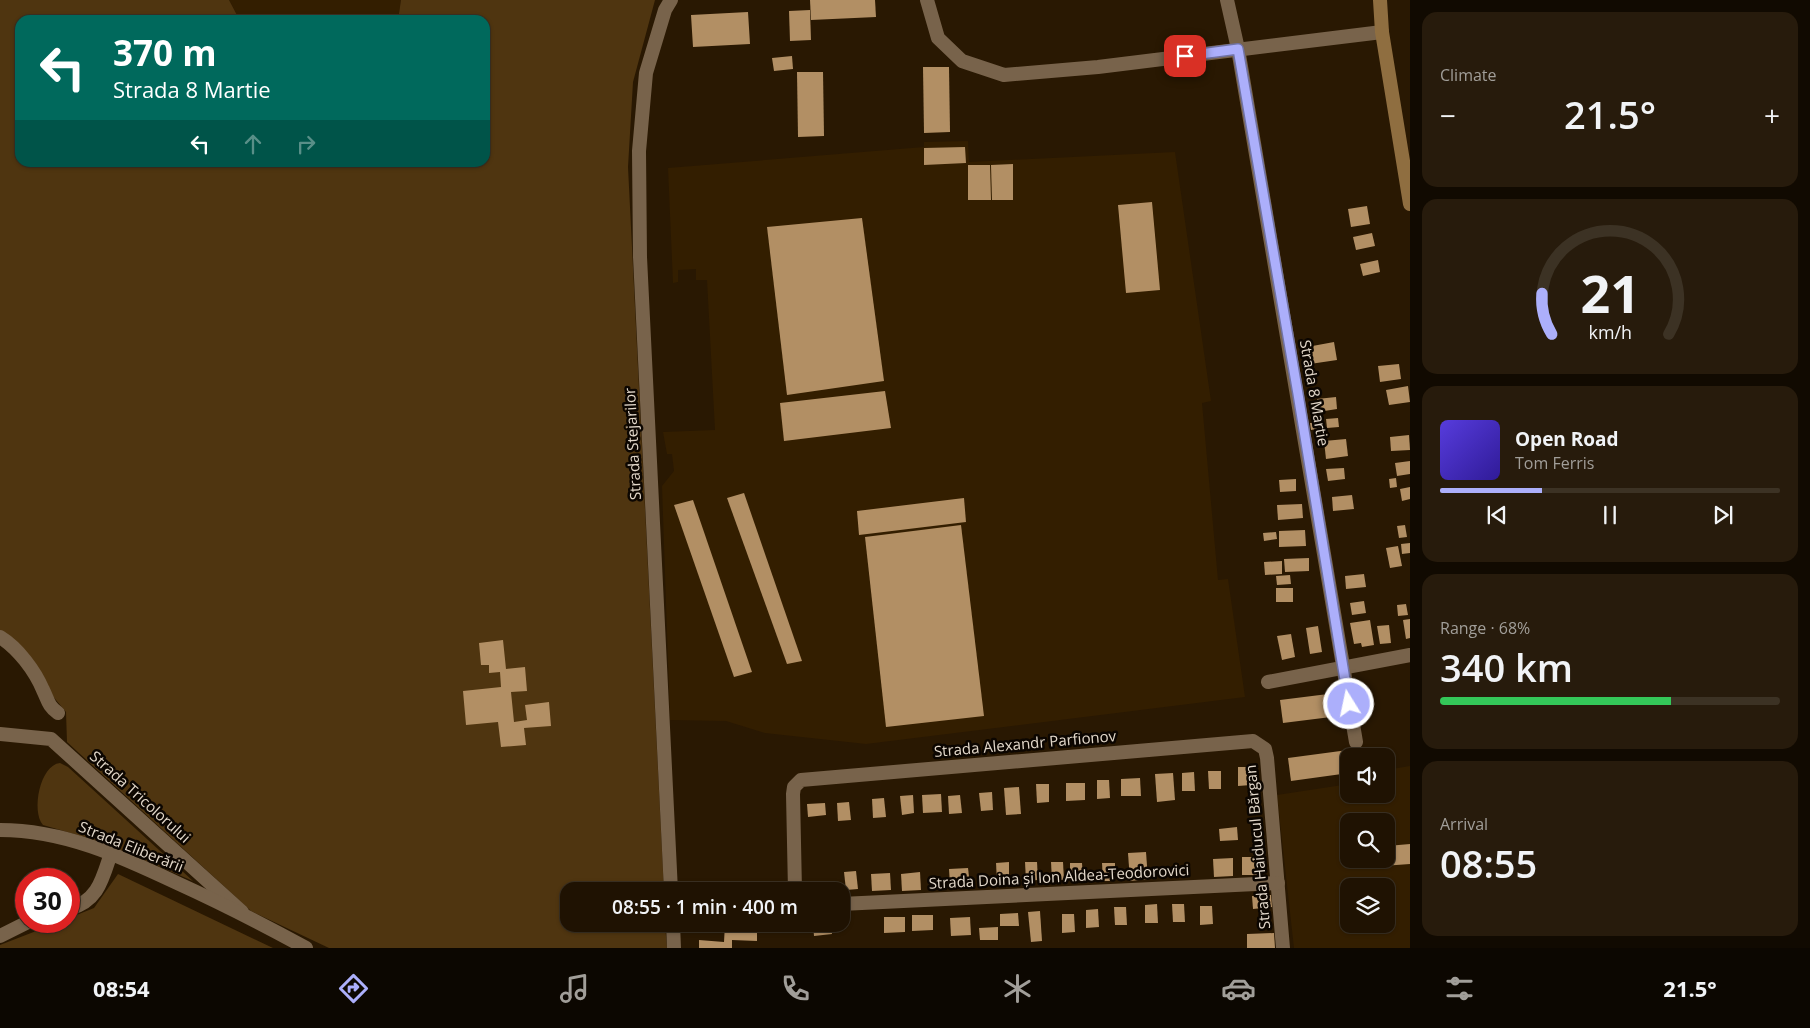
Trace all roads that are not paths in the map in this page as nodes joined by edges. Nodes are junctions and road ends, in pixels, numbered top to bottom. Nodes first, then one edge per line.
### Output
1 (671, 0) edge
2 (928, 0) edge
3 (1227, 0) edge
4 (1380, 0) edge
5 (1382, 32) junction
6 (1238, 49) junction
7 (1410, 204) edge
8 (0, 637) edge
9 (1410, 655) edge
10 (1342, 667) junction
11 (1268, 682) dead end
12 (58, 713) dead end
13 (0, 734) edge
14 (1356, 742) dead end
15 (1260, 745) joint
16 (0, 830) edge
17 (111, 853) junction
18 (671, 882) edge
19 (795, 882) edge
20 (1278, 883) junction
21 (850, 904) edge
22 (80, 906) edge
23 (244, 914) junction
24 (15, 928) edge
25 (673, 932) edge
26 (0, 936) edge
27 (306, 948) edge
28 (674, 948) edge
29 (1283, 948) edge

1 - 18 street, Strada Stejarilor
2 - 6 street
3 - 6 street, Strada 8 Martie
4 - 5 main road
5 - 6 street
5 - 7 main road
6 - 10 street, Strada 8 Martie
8 - 12 street
9 - 10 street
10 - 11 street
10 - 14 street, Strada 8 Martie
13 - 23 street, Strada Tricolorului
15 - 19 street, Strada Alexandr Parfionov
15 - 20 street, Strada Haiducul Bărgan
16 - 17 street, Strada Eliberării
17 - 22 street
17 - 23 street, Strada Eliberării
20 - 21 street, Strada Doina și Ion Aldea-Teodorovici
20 - 29 street, Strada Haiducul Bărgan
23 - 27 street
24 - 26 street
25 - 28 street

